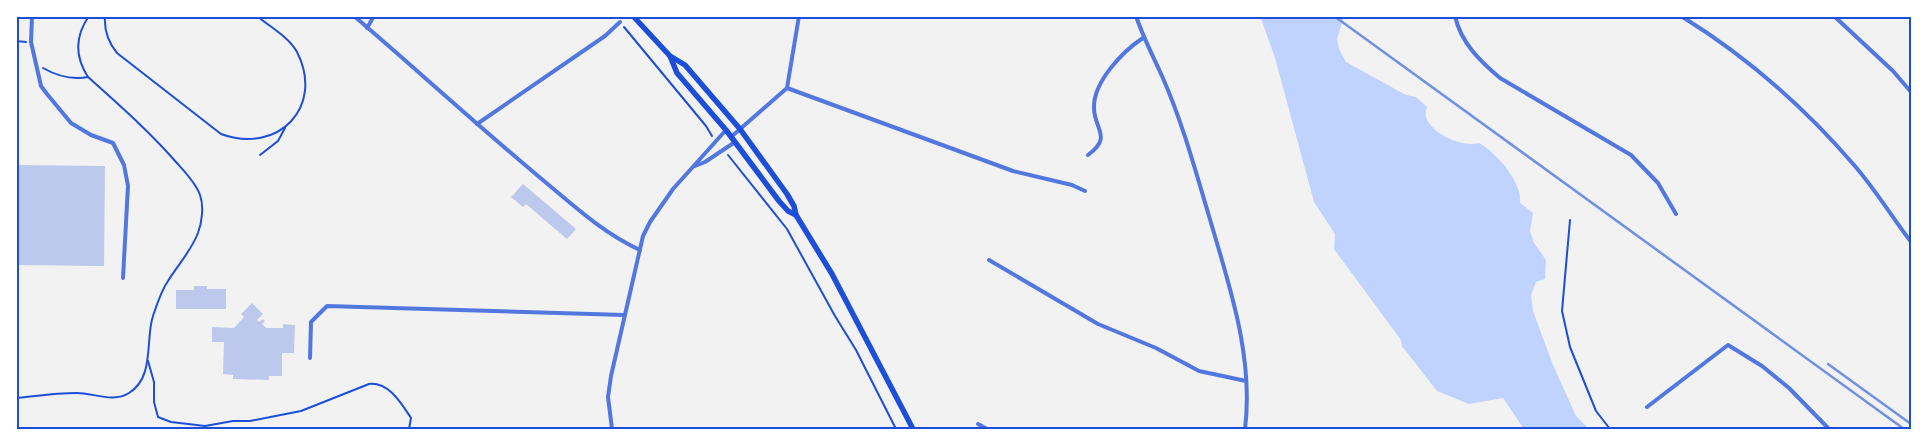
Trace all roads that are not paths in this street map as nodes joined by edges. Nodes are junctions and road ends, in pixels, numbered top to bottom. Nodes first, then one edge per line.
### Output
1 (32, 16) edge
2 (354, 16) edge
3 (374, 16) edge
4 (633, 16) edge
5 (799, 16) edge
6 (1136, 16) edge
7 (1455, 16) edge
8 (1681, 16) edge
9 (1834, 16) edge
10 (620, 22) road end
11 (367, 28) junction
12 (1143, 38) junction
13 (670, 56) junction
14 (787, 88) junction
15 (1911, 92) edge
16 (478, 124) junction
17 (740, 129) junction
18 (726, 130) junction
19 (733, 139) junction
20 (1088, 155) dead end
21 (695, 166) junction
22 (1086, 191) dead end
23 (1676, 214) dead end
24 (796, 216) junction
25 (1911, 242) edge
26 (640, 250) junction
27 (989, 260) dead end
28 (123, 278) dead end
29 (624, 315) junction
30 (310, 358) dead end
31 (1246, 381) junction
32 (1647, 407) dead end
33 (978, 424) dead end
34 (612, 429) edge
35 (913, 429) edge
36 (986, 429) edge
37 (1245, 429) edge
38 (1829, 429) edge

1 - 28 street
2 - 11 street
3 - 11 street
4 - 13 main road
5 - 14 street
6 - 12 street
7 - 23 street
8 - 25 street
9 - 15 street
10 - 16 street
11 - 16 street
12 - 20 street
12 - 31 street
13 - 17 main road
13 - 18 main road
14 - 17 street
14 - 22 street
16 - 26 street
17 - 19 street
17 - 24 main road
18 - 19 main road
18 - 21 street
19 - 21 street
19 - 24 main road
21 - 26 street
24 - 35 main road
26 - 29 street
27 - 31 street
29 - 30 street
29 - 34 street
31 - 37 street
32 - 38 street
33 - 36 street

